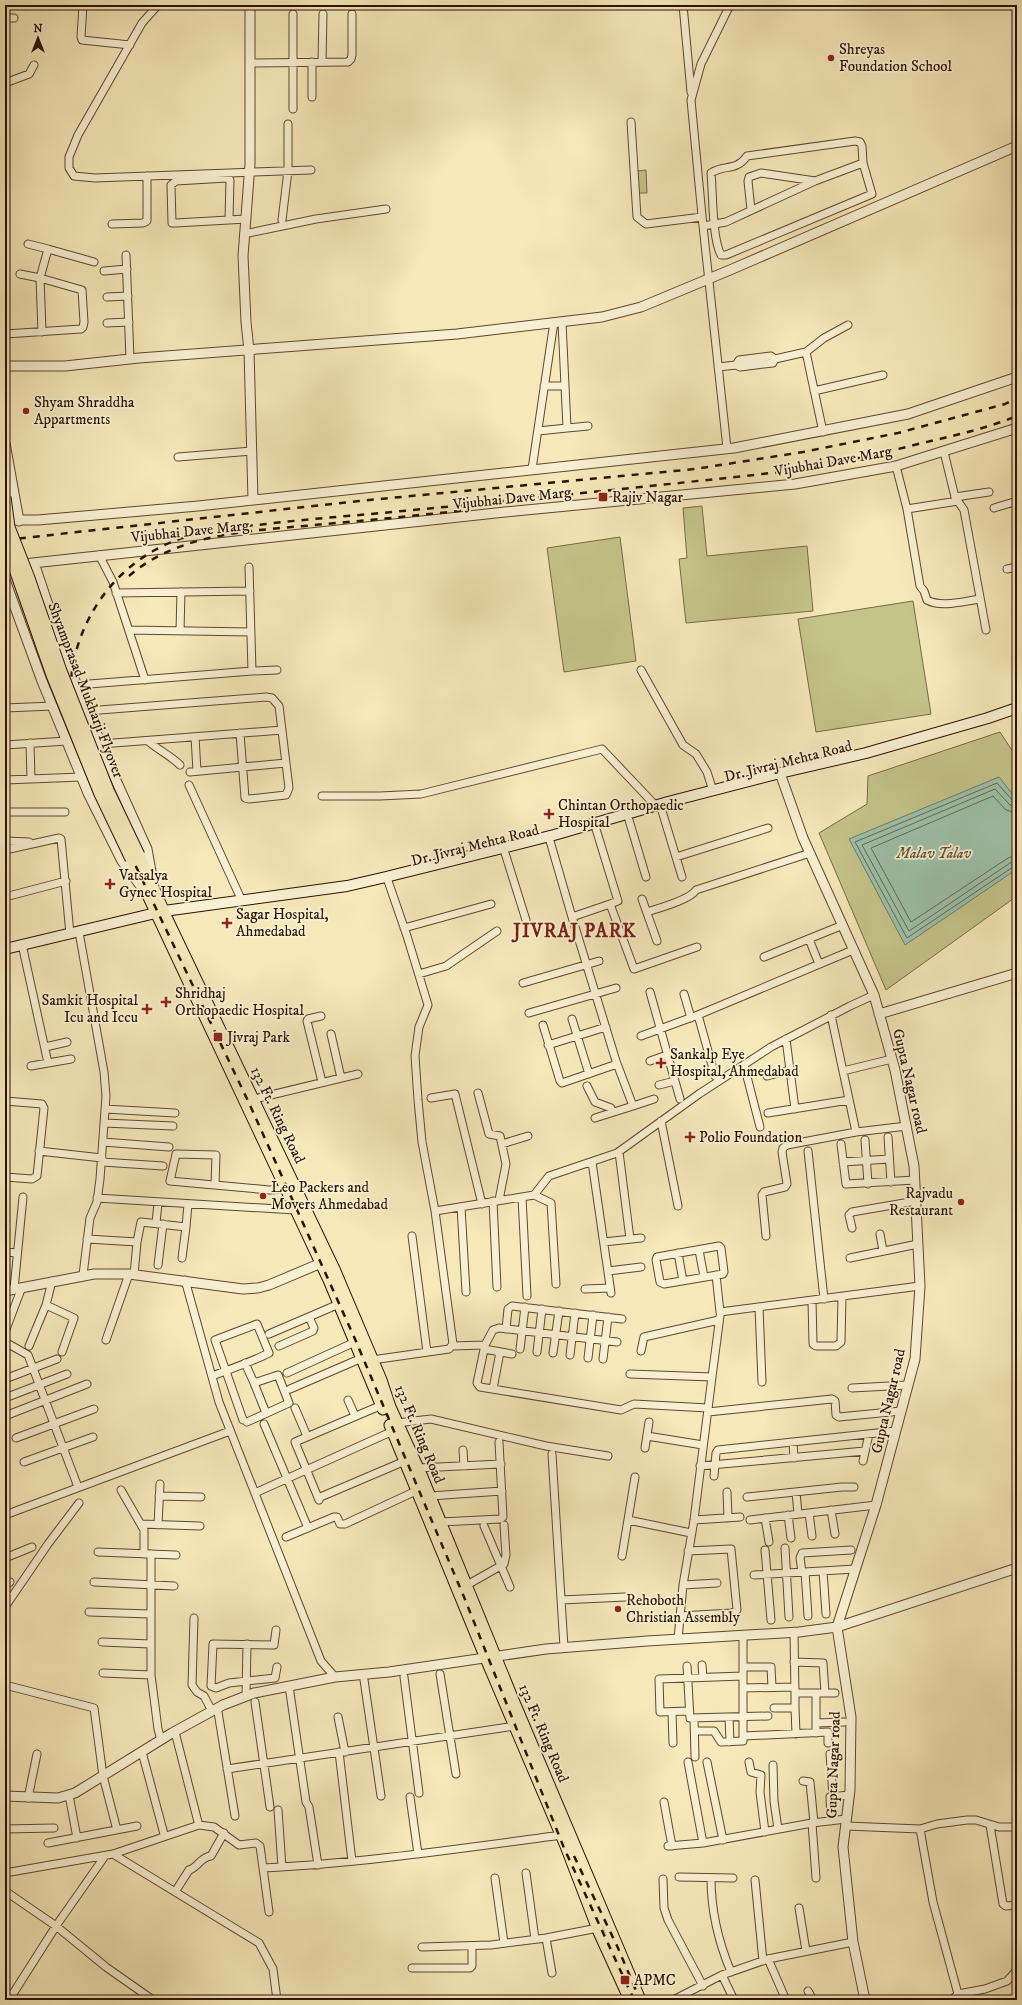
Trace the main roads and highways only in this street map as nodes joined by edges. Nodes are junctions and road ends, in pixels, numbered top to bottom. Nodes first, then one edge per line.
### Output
1 (5, 497) edge
2 (5, 541) edge
3 (1017, 708) edge
4 (1017, 713) edge
5 (781, 775) junction
6 (659, 808) junction
7 (135, 857) junction
8 (150, 890) joint
9 (161, 915) junction
10 (77, 934) junction
11 (5, 949) edge
12 (5, 954) edge
13 (325, 1261) junction
14 (367, 1359) junction
15 (395, 1427) junction
16 (490, 1656) junction
17 (630, 2000) edge
18 (640, 2000) edge

1 - 7 main road, Shyamprasad Mukharji Flyover, bridge
2 - 7 main road, Shyamprasad Mukharji Flyover, bridge
3 - 5 main road
4 - 5 main road, Dr. Jivraj Mehta Road
5 - 6 main road, Dr. Jivraj Mehta Road
5 - 6 main road
6 - 9 main road
6 - 9 main road, Dr. Jivraj Mehta Road
7 - 8 main road, Shyamprasad Mukharji Flyover
8 - 9 main road, 132 Ft. Ring Road
9 - 10 main road
9 - 13 main road, 132 Ft. Ring Road
9 - 13 main road, 132 Ft. Ring Road
10 - 11 main road
10 - 12 main road
13 - 14 main road, 132 Ft. Ring Road
13 - 14 main road, 132 Ft. Ring Road
14 - 15 main road, 132 Ft. Ring Road
14 - 15 main road, 132 Ft. Ring Road
15 - 16 main road, 132 Ft. Ring Road
15 - 16 main road, 132 Ft. Ring Road
16 - 17 main road, 132 Ft. Ring Road
16 - 18 main road, 132 Ft. Ring Road

